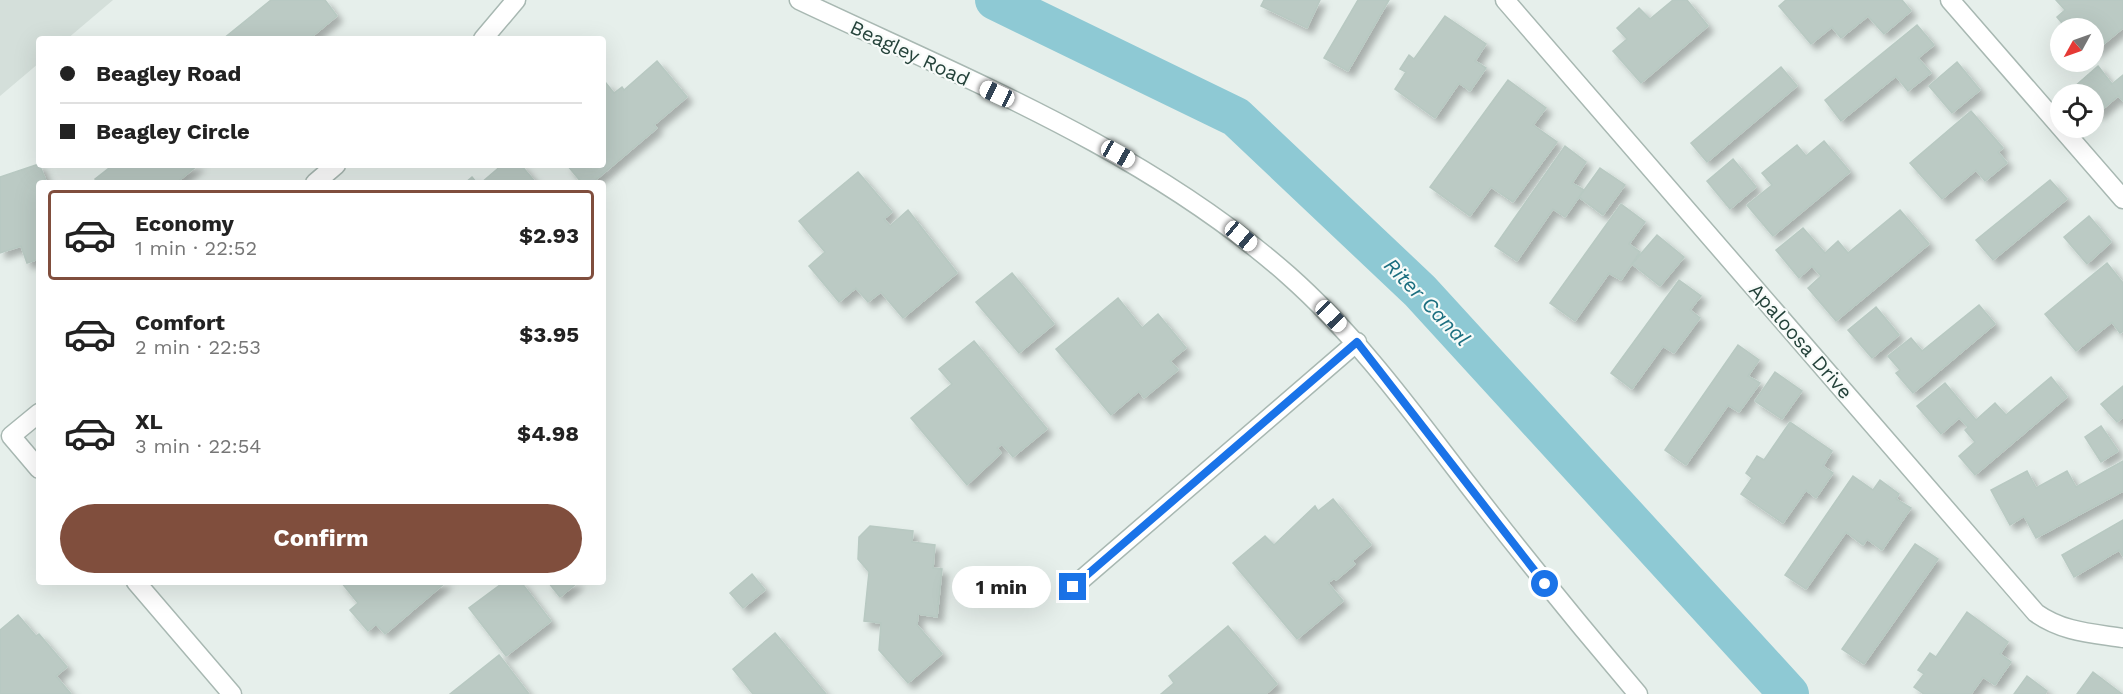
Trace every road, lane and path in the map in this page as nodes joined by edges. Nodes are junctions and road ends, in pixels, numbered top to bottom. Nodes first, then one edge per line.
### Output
1 (516, 0) edge
2 (799, 0) edge
3 (1505, 0) edge
4 (1950, 0) edge
5 (486, 36) edge
6 (332, 168) edge
7 (318, 180) edge
8 (2123, 200) edge
9 (1357, 342) junction
10 (36, 415) edge
11 (36, 465) edge
12 (139, 585) edge
13 (1073, 587) dead end
14 (2123, 638) edge
15 (232, 694) edge
16 (1638, 694) edge

1 - 5 street
2 - 9 street, Beagley Road
3 - 14 street, Apaloosa Drive
4 - 8 street
6 - 7 street
9 - 13 street
9 - 16 street, Beagley Road
10 - 11 street
12 - 15 street

